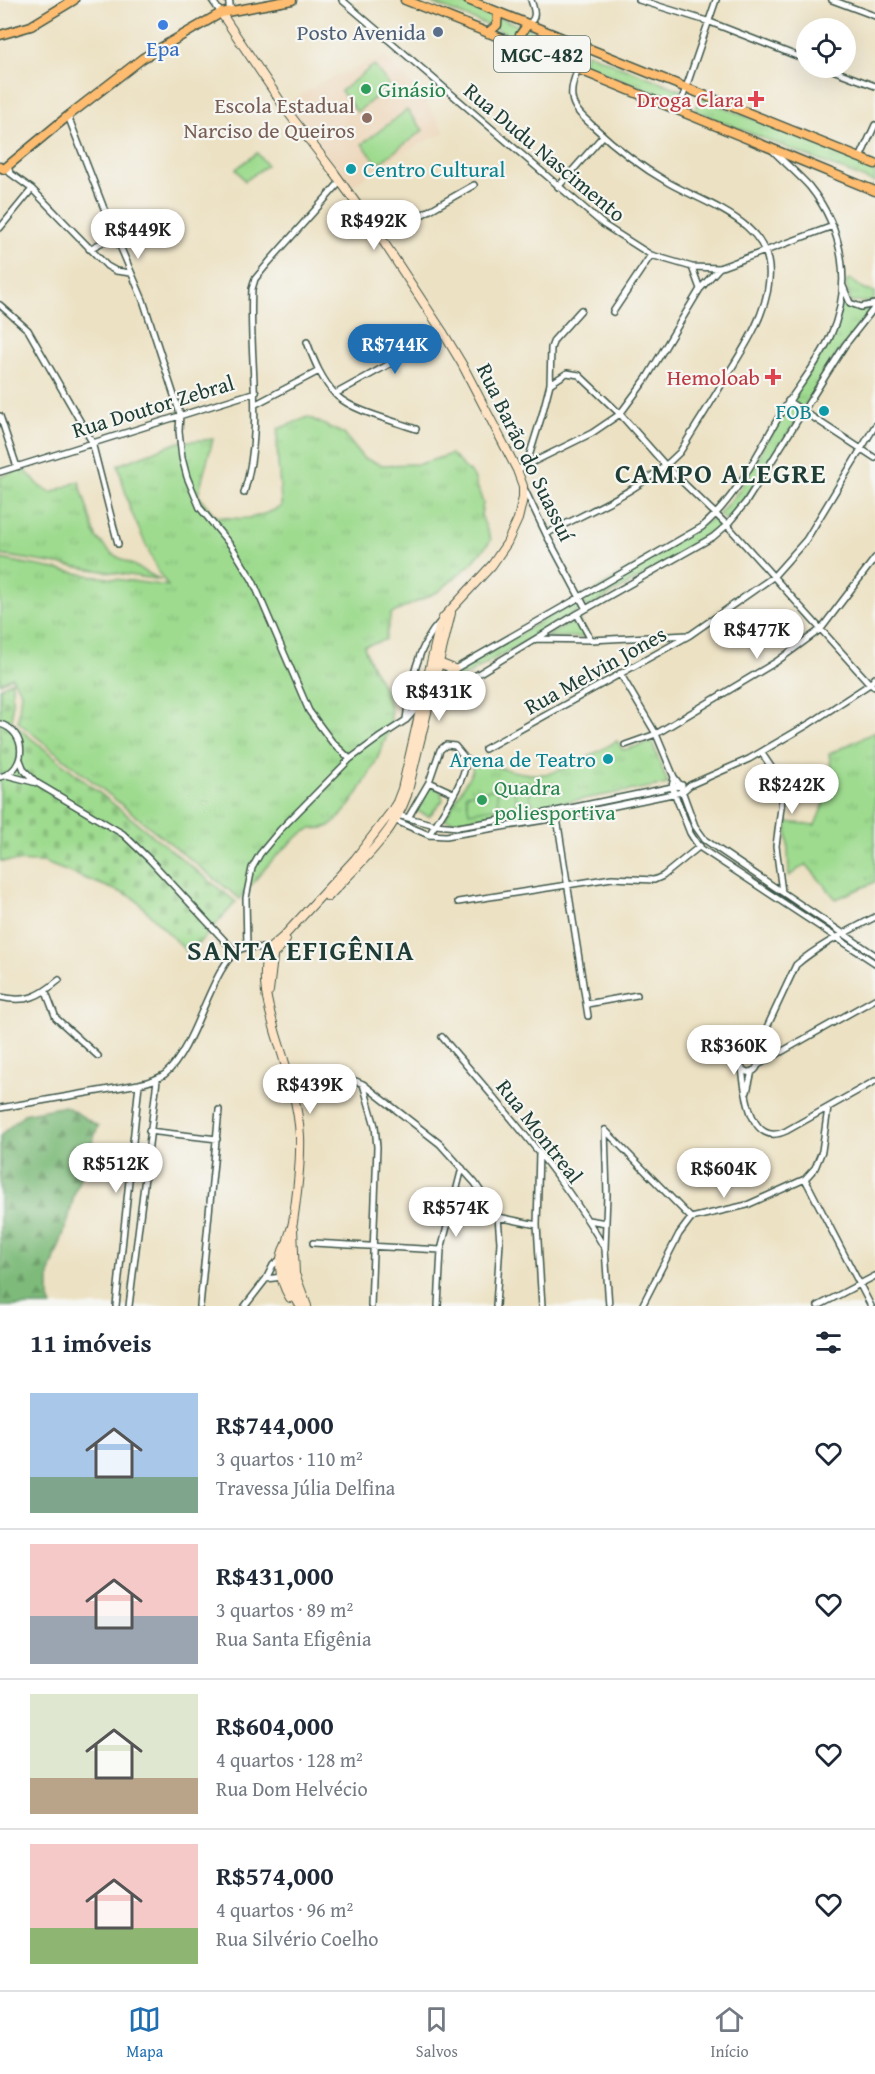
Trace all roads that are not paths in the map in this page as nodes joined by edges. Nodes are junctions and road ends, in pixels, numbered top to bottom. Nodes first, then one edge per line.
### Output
1 (74, 0) edge
2 (212, 0) edge
3 (229, 0) edge
4 (292, 0) edge
5 (342, 0) edge
6 (405, 0) edge
7 (468, 0) edge
8 (531, 0) edge
9 (639, 0) edge
10 (716, 0) edge
11 (832, 0) edge
12 (498, 12) junction
13 (225, 13) junction
14 (875, 16) edge
15 (710, 22) junction
16 (528, 24) junction
17 (488, 33) junction
18 (0, 35) edge
19 (519, 45) junction
20 (587, 49) junction
21 (796, 56) edge
22 (579, 69) junction
23 (854, 78) edge
24 (875, 86) edge
25 (686, 88) junction
26 (678, 111) junction
27 (68, 116) junction
28 (875, 125) edge
29 (603, 136) junction
30 (767, 146) junction
31 (860, 158) junction
32 (875, 164) edge
33 (4, 168) edge
34 (341, 181) junction
35 (474, 185) dead end
36 (558, 187) junction
37 (32, 189) junction
38 (875, 191) edge
39 (833, 226) junction
40 (0, 228) edge
41 (115, 236) junction
42 (381, 238) junction
43 (90, 249) junction
44 (766, 251) junction
45 (651, 255) junction
46 (692, 267) junction
47 (719, 268) junction
48 (131, 273) junction
49 (843, 284) junction
50 (700, 290) junction
51 (0, 305) edge
52 (875, 305) edge
53 (581, 310) dead end
54 (613, 312) dead end
55 (444, 334) junction
56 (307, 342) dead end
57 (319, 371) junction
58 (550, 384) junction
59 (256, 392) junction
60 (335, 394) junction
61 (788, 401) junction
62 (256, 404) junction
63 (803, 411) junction
64 (180, 414) junction
65 (620, 414) junction
66 (0, 416) edge
67 (875, 426) edge
68 (416, 429) dead end
69 (92, 442) junction
70 (861, 449) junction
71 (875, 458) edge
72 (526, 465) junction
73 (666, 466) junction
74 (17, 467) junction
75 (517, 470) junction
76 (0, 472) edge
77 (523, 486) junction
78 (244, 493) dead end
79 (716, 515) junction
80 (727, 525) junction
81 (546, 534) junction
82 (118, 544) dead end
83 (875, 558) edge
84 (773, 577) junction
85 (579, 598) junction
86 (452, 608) junction
87 (586, 609) junction
88 (577, 614) junction
89 (443, 618) junction
90 (821, 629) junction
91 (690, 635) junction
92 (535, 639) junction
93 (591, 640) junction
94 (439, 663) junction
95 (454, 669) junction
96 (620, 672) junction
97 (875, 678) edge
98 (434, 682) junction
99 (872, 686) edge
100 (425, 687) junction
101 (426, 703) junction
102 (406, 720) junction
103 (0, 724) edge
104 (656, 734) junction
105 (625, 745) dead end
106 (484, 749) dead end
107 (761, 752) junction
108 (350, 759) junction
109 (20, 760) junction
110 (3, 776) edge
111 (674, 777) junction
112 (429, 782) junction
113 (37, 783) junction
114 (680, 785) junction
115 (690, 785) junction
116 (672, 787) junction
117 (682, 792) junction
118 (453, 794) junction
119 (675, 794) junction
120 (393, 817) junction
121 (408, 818) junction
122 (557, 818) junction
123 (435, 825) junction
124 (429, 835) junction
125 (705, 840) junction
126 (699, 847) junction
127 (568, 885) junction
128 (782, 892) junction
129 (458, 902) dead end
130 (875, 917) edge
131 (844, 934) junction
132 (838, 937) junction
133 (247, 947) junction
134 (235, 952) junction
135 (269, 952) junction
136 (875, 955) edge
137 (875, 963) edge
138 (59, 980) dead end
139 (46, 992) junction
140 (637, 995) dead end
141 (0, 997) edge
142 (875, 999) edge
143 (587, 1004) junction
144 (588, 1016) dead end
145 (442, 1037) dead end
146 (752, 1055) junction
147 (98, 1056) dead end
148 (758, 1063) junction
149 (742, 1068) junction
150 (752, 1071) junction
151 (157, 1080) junction
152 (875, 1081) edge
153 (139, 1084) junction
154 (290, 1084) junction
155 (363, 1084) junction
156 (746, 1096) junction
157 (0, 1108) edge
158 (828, 1108) junction
159 (219, 1110) dead end
160 (136, 1115) junction
161 (152, 1116) junction
162 (149, 1131) junction
163 (217, 1139) junction
164 (539, 1151) junction
165 (462, 1168) junction
166 (805, 1179) junction
167 (498, 1217) junction
168 (691, 1218) junction
169 (588, 1220) junction
170 (606, 1223) junction
171 (537, 1225) junction
172 (293, 1226) junction
173 (313, 1243) dead end
174 (373, 1246) junction
175 (441, 1250) junction
176 (605, 1250) junction
177 (287, 1259) junction
178 (288, 1276) junction
179 (875, 1276) edge
180 (266, 1279) junction
181 (119, 1281) junction
182 (131, 1282) junction
183 (859, 1284) junction
184 (116, 1306) edge
185 (129, 1306) edge
186 (200, 1306) edge
187 (245, 1306) edge
188 (299, 1306) edge
189 (307, 1306) edge
190 (371, 1306) edge
191 (438, 1306) edge
192 (496, 1306) edge
193 (542, 1306) edge
194 (609, 1306) edge
195 (642, 1306) edge
196 (818, 1306) edge
197 (871, 1306) edge

1 - 18 highway
2 - 13 street, Rua Barão do Suassuí
3 - 13 street
4 - 13 highway
5 - 36 street, Rua Dudu Nascimento
6 - 17 highway, MGC-482
7 - 12 highway, MGC-482
8 - 16 street
9 - 15 street
10 - 15 street
11 - 14 street
12 - 16 highway, MGC-482
12 - 17 highway
13 - 27 highway
13 - 34 main road, Rua Barão do Suassuí
15 - 21 street
15 - 25 street
16 - 19 highway
16 - 20 highway, MGC-482
17 - 19 highway, MGC-482
19 - 22 highway, MGC-482
20 - 22 street
20 - 25 highway, MGC-482
22 - 26 highway, MGC-482
22 - 29 street
23 - 24 street
25 - 26 street
25 - 31 highway, MGC-482
26 - 30 highway, MGC-482
27 - 33 highway
27 - 41 street
28 - 31 street
29 - 36 street
29 - 44 street
30 - 38 highway, MGC-482
30 - 39 street
31 - 32 highway, MGC-482
33 - 37 street
34 - 42 main road, Rua Barão do Suassuí
34 - 59 street, Rua Doutor Zebral
35 - 42 street
36 - 45 street, Rua Dudu Nascimento
37 - 40 street
37 - 43 street
39 - 44 street
39 - 49 street
41 - 43 street
41 - 48 street
42 - 55 main road, Rua Barão do Suassuí
43 - 48 street
44 - 47 street
44 - 73 street
45 - 46 street, Rua Dudu Nascimento
45 - 54 street
46 - 47 street, Rua Dudu Nascimento
46 - 50 street
47 - 50 street
48 - 64 street
49 - 52 street
49 - 61 street
50 - 65 street
51 - 69 street
52 - 63 street
53 - 58 street
55 - 60 street
55 - 75 main road, Rua Barão do Suassuí
56 - 57 street
57 - 60 street
57 - 62 street
58 - 65 street
58 - 72 street
59 - 62 street
59 - 64 street, Rua Doutor Zebral
60 - 68 street
61 - 63 street
61 - 79 street
62 - 78 street
63 - 70 street
63 - 80 street
64 - 69 street, Rua Doutor Zebral
64 - 108 street
65 - 72 street
65 - 73 street
66 - 74 street
67 - 70 street, Rua Melvin Jones
69 - 74 street, Rua Doutor Zebral
69 - 82 street
70 - 71 street
70 - 84 street, Rua Melvin Jones
72 - 75 street
73 - 79 street
73 - 81 street
74 - 76 street, Rua Doutor Zebral
75 - 77 main road, Rua Barão do Suassuí
77 - 81 street, Rua Barão do Suassuí
77 - 86 main road
79 - 80 street
79 - 85 street
80 - 84 street
80 - 87 street
81 - 85 street, Rua Barão do Suassuí
83 - 90 street
84 - 90 street
84 - 91 street, Rua Melvin Jones
85 - 87 street, Rua Barão do Suassuí
85 - 95 street
86 - 89 main road
86 - 94 main road
87 - 88 street
88 - 92 street
88 - 93 street, Rua Melvin Jones
89 - 100 main road
89 - 102 street
90 - 99 street
90 - 104 street
91 - 93 street, Rua Melvin Jones
91 - 96 street, Rua Melvin Jones
92 - 93 street, Rua Melvin Jones
92 - 101 street
94 - 95 main road
94 - 98 main road
95 - 98 street
96 - 104 street
96 - 106 street, Rua Melvin Jones
97 - 99 street
98 - 100 street
98 - 101 main road
99 - 107 street
100 - 101 main road
101 - 102 street
101 - 120 main road
102 - 108 street
103 - 109 street
104 - 105 street
104 - 111 street
107 - 115 street
107 - 128 street
108 - 133 street
109 - 110 street
109 - 113 street
110 - 113 street
111 - 114 street
111 - 116 street
112 - 118 street
112 - 118 street
112 - 121 street
113 - 134 street
114 - 115 street
114 - 116 street
114 - 117 street
115 - 117 street
116 - 119 street
116 - 123 street
117 - 119 street
117 - 125 street
118 - 123 street
119 - 122 street
119 - 126 street
120 - 121 street
120 - 124 street
120 - 135 main road
121 - 123 street
122 - 124 street
122 - 127 street
123 - 124 street
125 - 126 street
125 - 128 street
126 - 127 street
126 - 132 street
127 - 129 street
127 - 143 street
128 - 131 street
130 - 131 street
131 - 132 street
131 - 136 street
132 - 137 street
132 - 146 street
133 - 134 street
133 - 135 street
134 - 151 street
135 - 154 main road
138 - 139 street
139 - 141 street
139 - 147 street
140 - 143 street
142 - 148 street
143 - 144 street
145 - 164 street, Rua Montreal
146 - 148 street
146 - 149 street
148 - 150 street
149 - 150 street
149 - 156 street
150 - 156 street
151 - 153 street
151 - 161 street
152 - 158 street
153 - 157 street
153 - 160 street
154 - 155 street
154 - 172 main road
155 - 165 street
155 - 174 street
156 - 158 street
158 - 166 street
159 - 163 street
160 - 161 street
160 - 181 street
161 - 162 street
162 - 163 street
162 - 182 street
163 - 186 street
164 - 169 street, Rua Montreal
164 - 171 street
165 - 167 street
165 - 175 street
166 - 168 street
166 - 183 street
167 - 171 street
167 - 192 street
168 - 170 street
168 - 195 street
169 - 170 street
169 - 176 street, Rua Montreal
170 - 176 street
171 - 193 street
172 - 177 main road
172 - 177 main road
173 - 174 street
174 - 175 street
174 - 190 street
175 - 191 street
176 - 194 street
177 - 178 main road
177 - 178 main road
177 - 180 street
178 - 180 street
178 - 188 main road
178 - 189 main road
179 - 183 street
180 - 187 street
181 - 182 street
181 - 184 street
182 - 185 street
183 - 196 street
183 - 197 street

